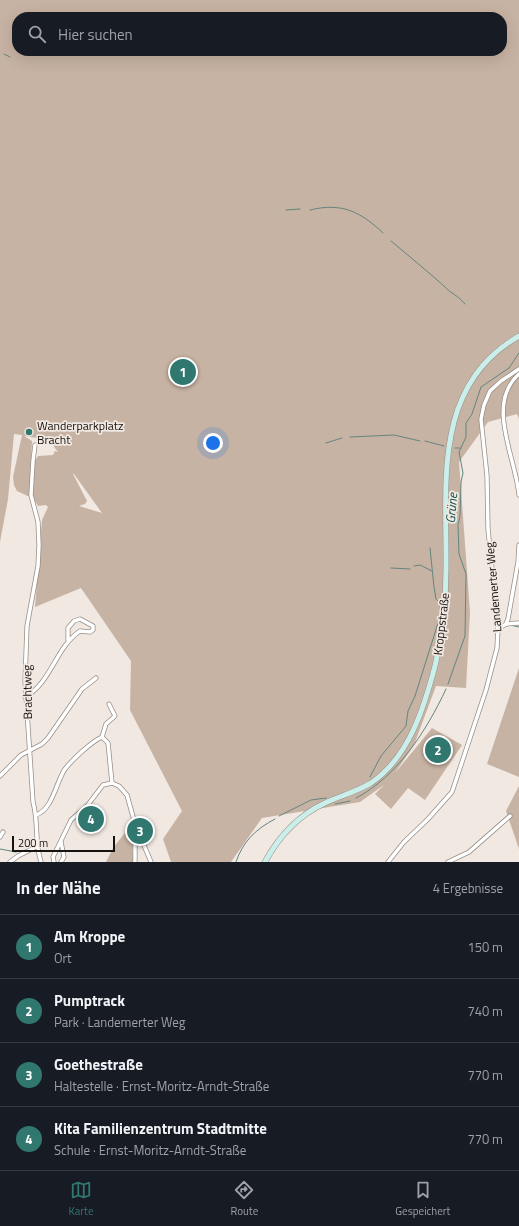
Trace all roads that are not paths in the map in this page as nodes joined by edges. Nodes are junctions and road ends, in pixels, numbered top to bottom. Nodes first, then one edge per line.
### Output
1 (519, 336) edge
2 (519, 369) edge
3 (519, 374) edge
4 (35, 445) dead end
5 (519, 495) edge
6 (519, 545) edge
7 (519, 623) edge
8 (506, 624) junction
9 (498, 629) junction
10 (68, 640) junction
11 (96, 678) dead end
12 (25, 697) junction
13 (109, 704) dead end
14 (102, 737) junction
15 (30, 750) junction
16 (0, 776) edge
17 (112, 783) junction
18 (36, 815) junction
19 (510, 816) dead end
20 (3, 832) dead end
21 (0, 837) edge
22 (140, 838) junction
23 (61, 841) junction
24 (36, 847) junction
25 (10, 862) edge
26 (41, 862) edge
27 (54, 862) edge
28 (61, 862) edge
29 (135, 862) edge
30 (151, 862) edge
31 (265, 862) edge
32 (388, 862) edge
33 (448, 862) edge

1 - 31 street, Kroppstraße
2 - 9 street, Landemerter Weg
3 - 5 street
4 - 12 street, Brachtweg
6 - 8 street
7 - 8 street
8 - 9 street
9 - 32 street, Landemerter Weg
10 - 10 street
10 - 12 street
11 - 15 street
12 - 15 street, Brachtweg
13 - 14 street
14 - 17 street
14 - 18 street
15 - 16 street
15 - 18 street, Brachtweg
17 - 22 street
17 - 23 street
18 - 24 street, Brachtweg
19 - 33 street
20 - 21 street
22 - 29 street
22 - 30 street
23 - 27 street
23 - 28 street
24 - 25 street
24 - 26 street, Brachtweg

